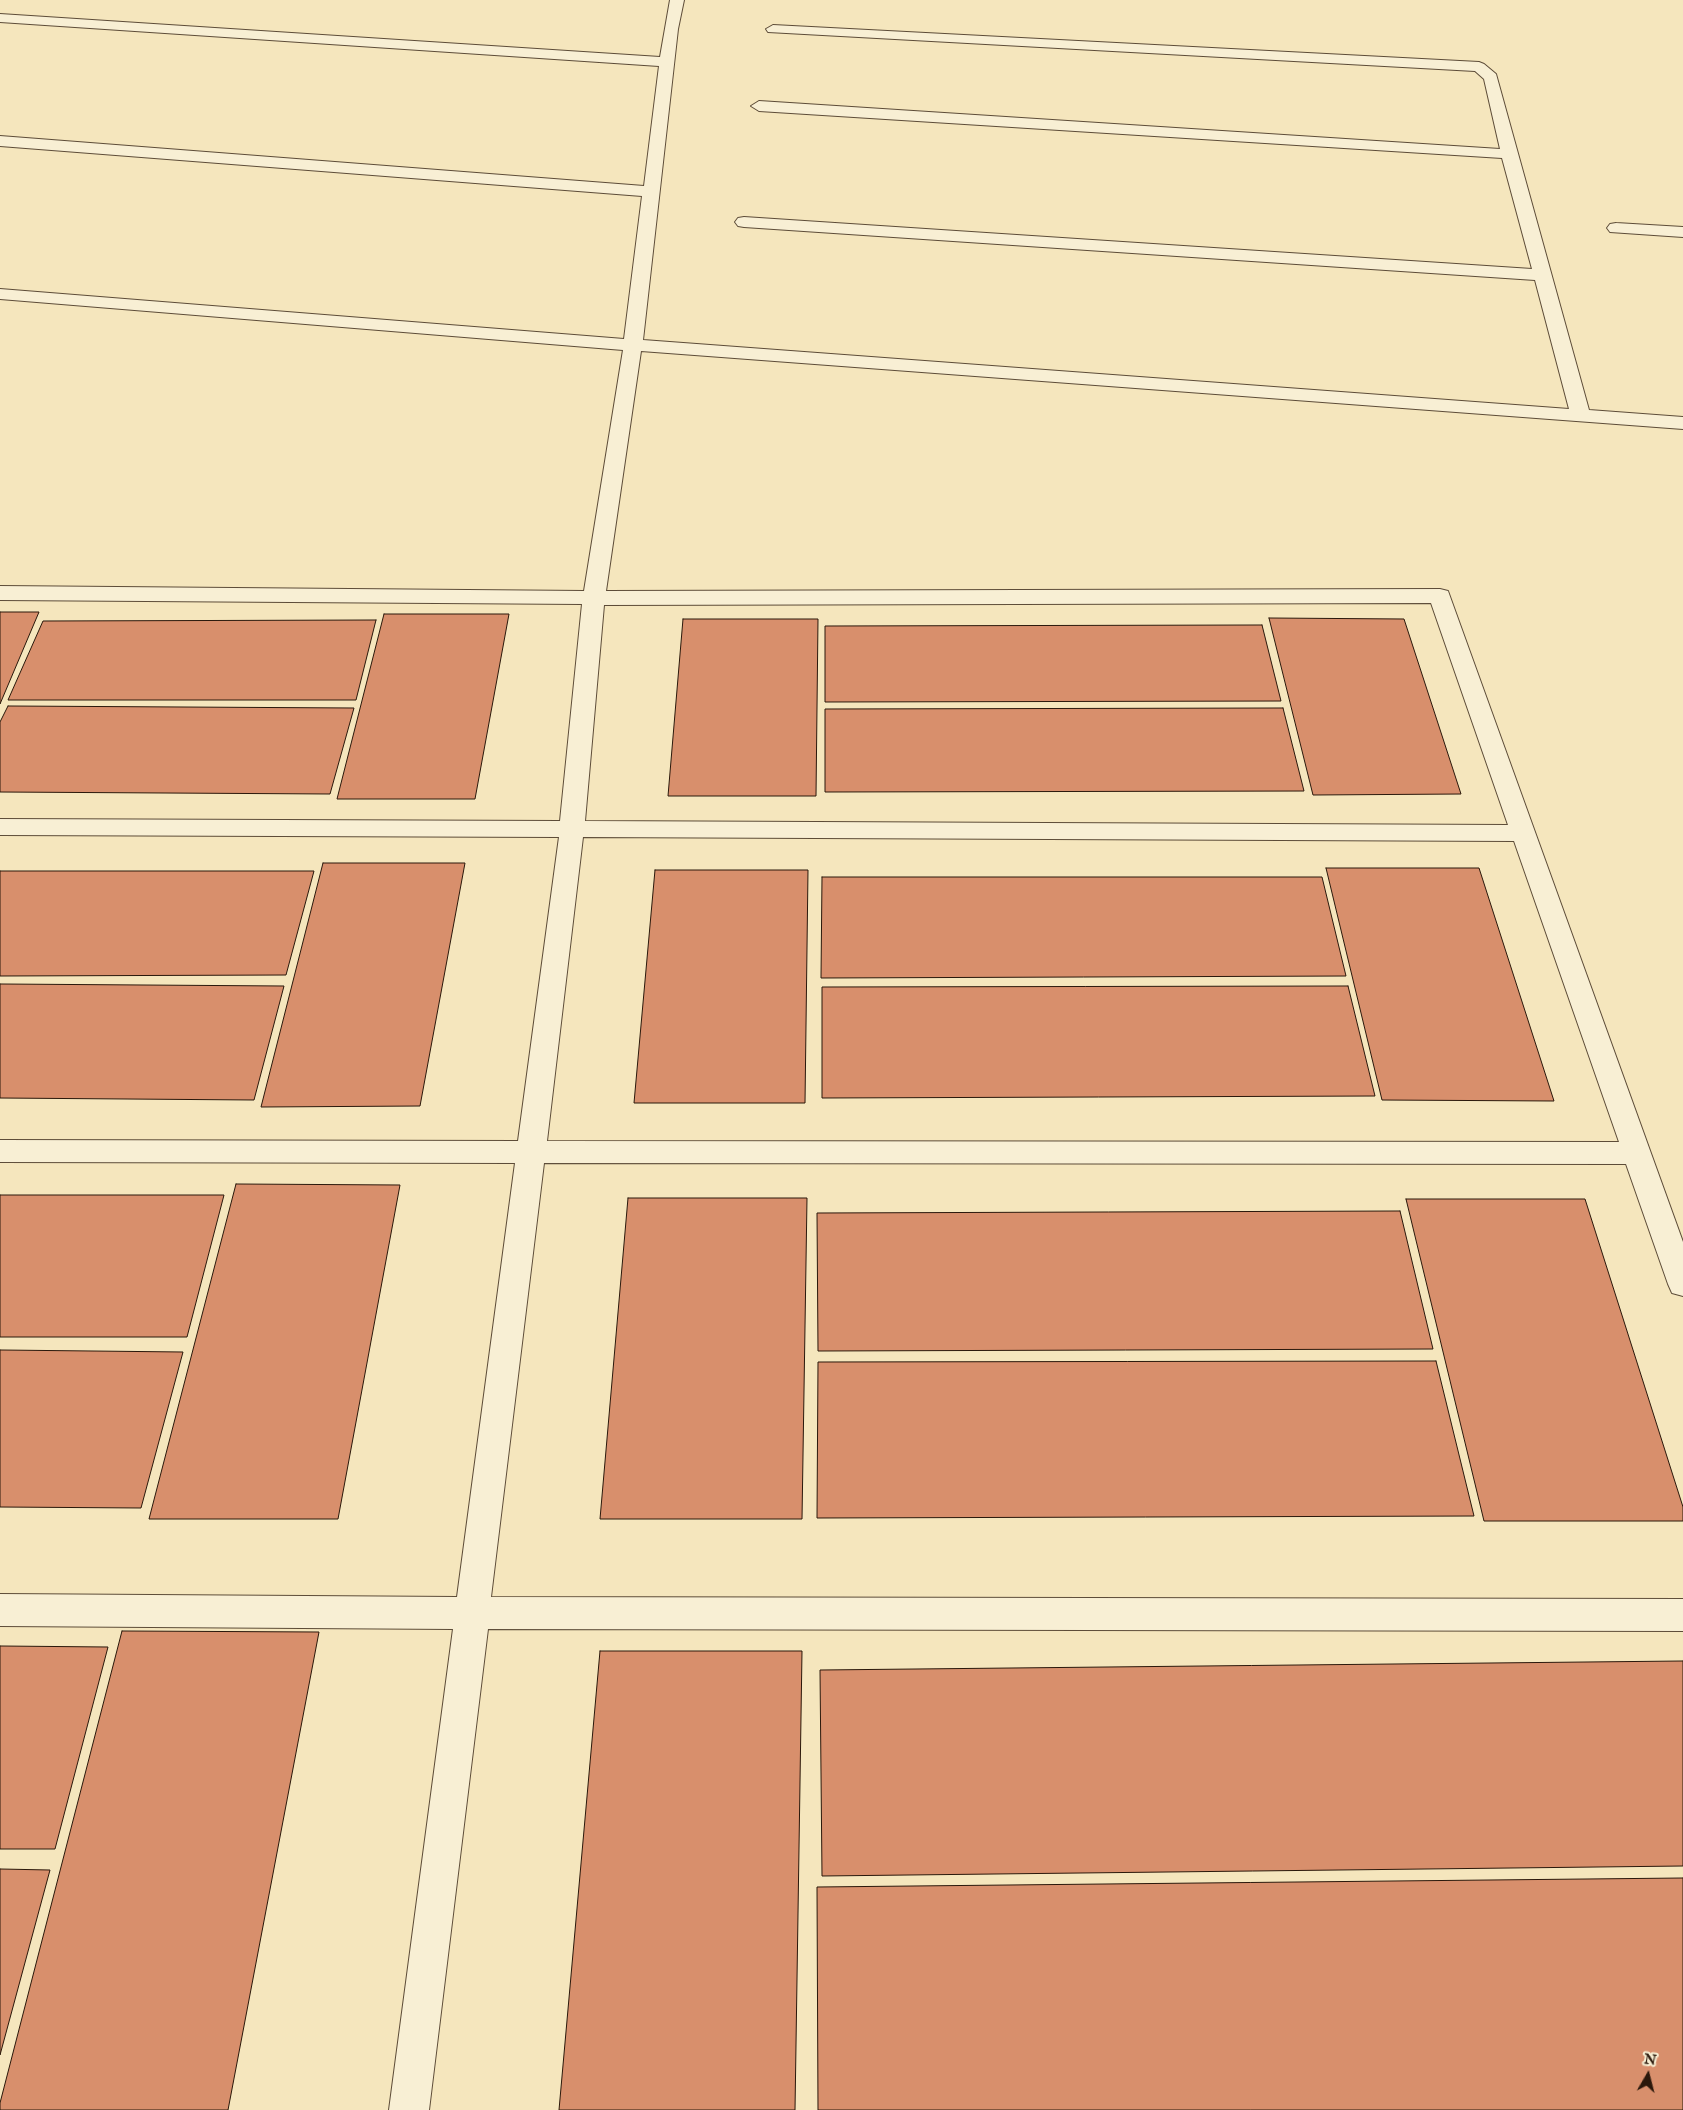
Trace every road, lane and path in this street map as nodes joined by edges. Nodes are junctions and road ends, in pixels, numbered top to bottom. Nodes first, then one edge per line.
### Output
1 (677, 0) edge
2 (0, 18) edge
3 (773, 28) dead end
4 (667, 62) junction
5 (759, 106) dead end
6 (0, 141) edge
7 (1509, 154) junction
8 (652, 192) junction
9 (744, 222) dead end
10 (1616, 228) dead end
11 (1683, 232) edge
12 (1543, 275) junction
13 (0, 294) edge
14 (633, 345) junction
15 (1581, 416) junction
16 (1683, 423) edge
17 (0, 593) edge
18 (594, 598) junction
19 (0, 827) edge
20 (572, 829) junction
21 (1523, 832) junction
22 (0, 1151) edge
23 (530, 1152) junction
24 (1636, 1153) junction
25 (1683, 1284) edge
26 (0, 1610) edge
27 (472, 1613) junction
28 (1683, 1615) edge
29 (409, 2110) edge

1 - 4 street
2 - 4 street
3 - 7 street
4 - 8 street
5 - 7 street
6 - 8 street
7 - 12 street
8 - 14 street
9 - 12 street
10 - 11 street
12 - 15 street
13 - 14 street
14 - 15 street
14 - 18 street
15 - 16 street
17 - 18 street
18 - 20 street
18 - 21 street
19 - 20 street
20 - 21 street
20 - 23 street
21 - 24 street
22 - 23 street
23 - 24 street
23 - 27 street
24 - 25 street
26 - 27 street
27 - 28 street
27 - 29 street

